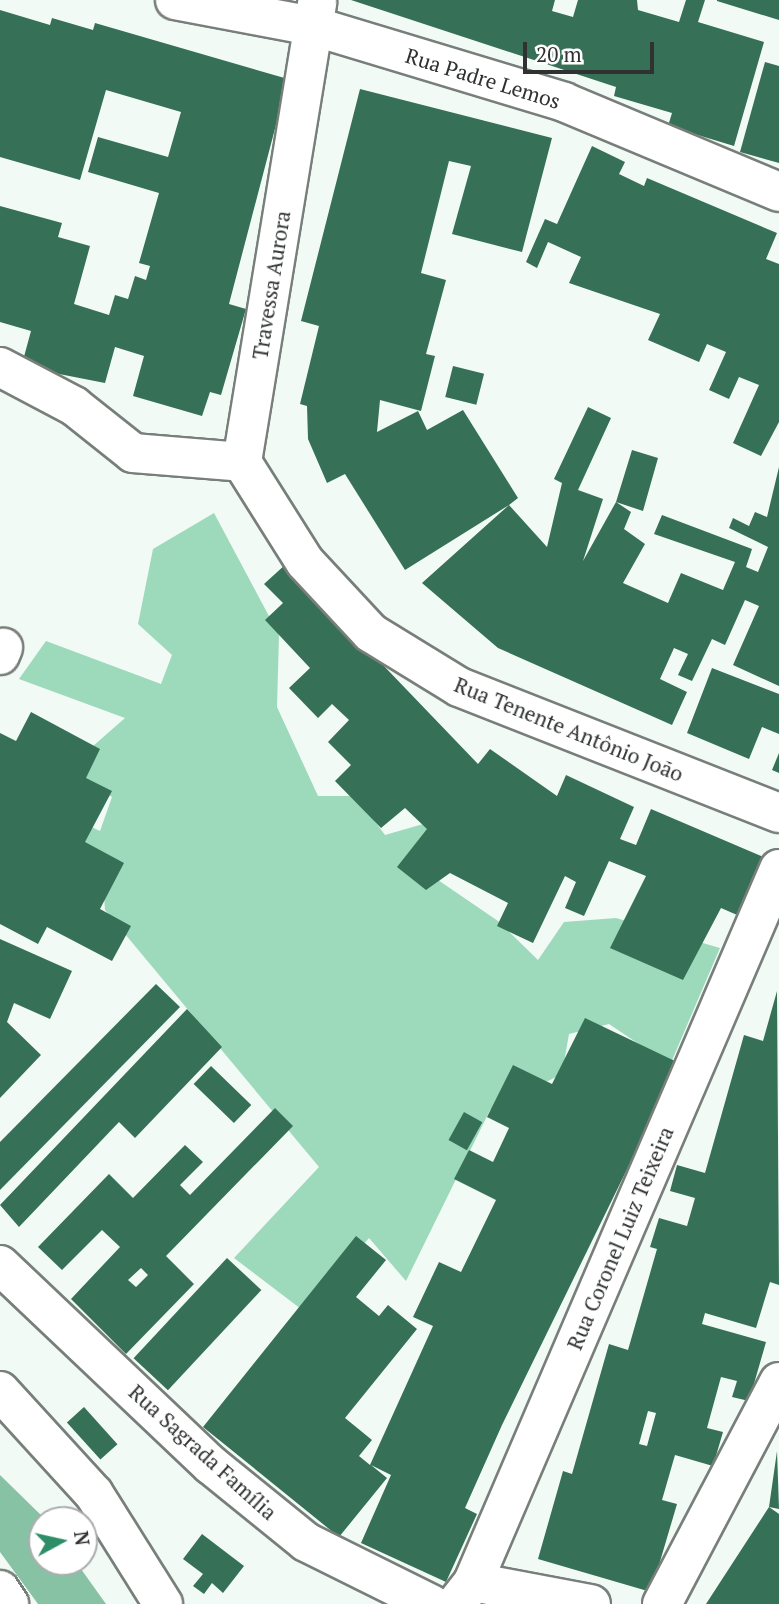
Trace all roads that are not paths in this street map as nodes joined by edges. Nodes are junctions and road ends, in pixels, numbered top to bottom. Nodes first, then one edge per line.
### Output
1 (175, 0) edge
2 (315, 13) edge
3 (779, 191) edge
4 (0, 367) edge
5 (242, 462) junction
6 (779, 813) edge
7 (779, 869) edge
8 (0, 1265) edge
9 (779, 1382) edge
10 (0, 1391) edge
11 (0, 1590) edge
12 (464, 1593) edge
13 (9, 1604) edge
14 (163, 1604) edge
15 (431, 1604) edge
16 (591, 1604) edge
17 (662, 1604) edge

1 - 2 street, Rua Padre Lemos
2 - 3 street, Rua Padre Lemos
2 - 5 street, Travessa Aurora
4 - 5 street
5 - 6 street, Rua Tenente Antônio João
7 - 12 street, Rua Coronel Luiz Teixeira
8 - 15 street, Rua Sagrada Família
9 - 17 street
10 - 14 street
11 - 13 street
12 - 16 street

